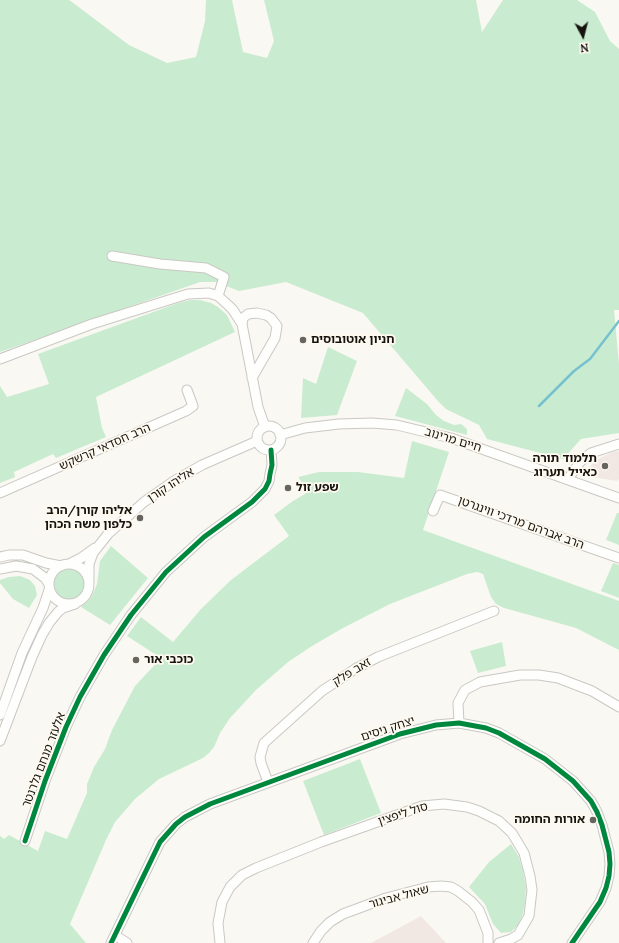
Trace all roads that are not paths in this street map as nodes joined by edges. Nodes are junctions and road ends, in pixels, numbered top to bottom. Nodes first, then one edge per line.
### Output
1 (112, 256) dead end
2 (218, 296) junction
3 (242, 324) junction
4 (0, 359) edge
5 (252, 378) junction
6 (187, 390) dead end
7 (265, 427) junction
8 (280, 435) junction
9 (257, 441) junction
10 (619, 444) edge
11 (271, 450) junction
12 (568, 479) junction
13 (0, 493) edge
14 (619, 498) edge
15 (433, 511) dead end
16 (97, 546) junction
17 (0, 557) edge
18 (619, 558) edge
19 (65, 565) junction
20 (0, 568) edge
21 (89, 582) junction
22 (49, 587) junction
23 (75, 604) junction
24 (494, 612) dead end
25 (619, 707) edge
26 (0, 714) edge
27 (459, 723) junction
28 (0, 741) edge
29 (268, 782) junction
30 (25, 841) dead end
31 (113, 939) edge
32 (127, 943) edge
33 (220, 943) edge
34 (312, 943) edge
35 (488, 943) edge
36 (499, 943) edge
37 (572, 943) edge

1 - 2 street
2 - 3 street
2 - 4 street
3 - 5 street
3 - 5 street
5 - 7 street
6 - 13 street, הרב חסדאי קרשקש
7 - 8 street
7 - 9 street
8 - 11 street
8 - 12 street, חיים מרינוב
9 - 11 street
9 - 16 street, אליהו קורן
10 - 12 street
11 - 30 street, אלעזר מנחם גלרנטר
12 - 14 street, חיים מרינוב
15 - 18 street, הרב אברהם מרדכי ווינגרטן
16 - 19 street, אליהו קורן
16 - 21 street, אליהו קורן
17 - 19 street
19 - 21 street
19 - 22 street
20 - 22 street
21 - 23 street
22 - 23 street
22 - 26 street
23 - 28 street
24 - 29 street, זאב פלק
25 - 27 street
27 - 29 street, יצחק ניסים
27 - 37 street, יצחק ניסים
29 - 31 street, יצחק ניסים
31 - 32 street
33 - 36 street, סול ליפצין
34 - 35 street, שאול אביגור

